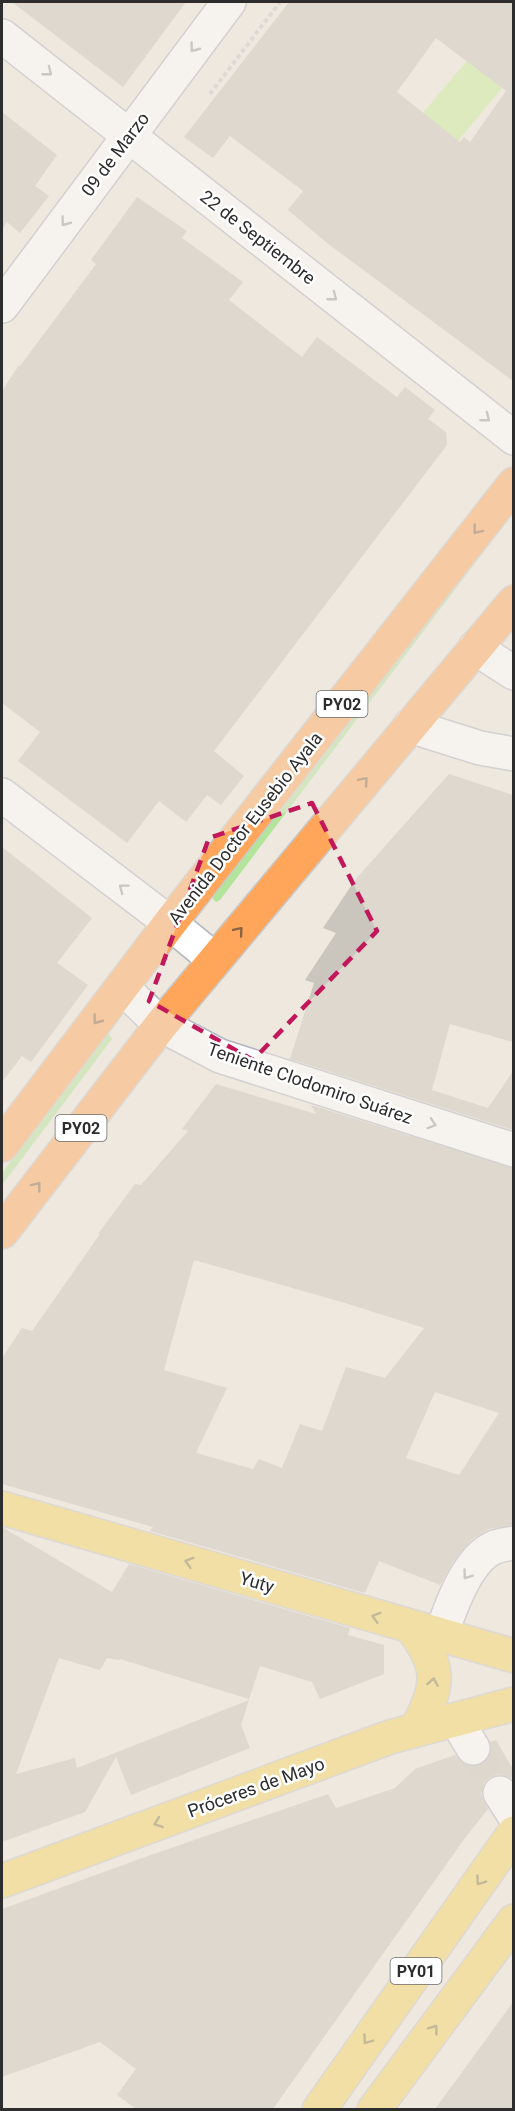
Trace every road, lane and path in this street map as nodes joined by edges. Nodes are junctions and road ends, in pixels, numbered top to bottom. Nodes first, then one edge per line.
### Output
1 (229, 2) edge
2 (280, 2) edge
3 (2, 36) edge
4 (208, 96) dead end
5 (129, 135) junction
6 (2, 306) edge
7 (513, 438) edge
8 (513, 484) edge
9 (509, 615) edge
10 (475, 648) junction
11 (513, 673) edge
12 (410, 726) junction
13 (513, 754) edge
14 (2, 795) edge
15 (170, 923) junction
16 (215, 960) junction
17 (122, 987) junction
18 (162, 1025) junction
19 (2, 1145) edge
20 (513, 1150) edge
21 (2, 1232) edge
22 (2, 1508) edge
23 (513, 1543) edge
24 (426, 1631) junction
25 (513, 1656) edge
26 (513, 1704) edge
27 (456, 1719) junction
28 (408, 1732) junction
29 (473, 1748) tunnel mouth
30 (513, 1833) edge
31 (2, 1881) edge
32 (513, 1921) edge
33 (319, 2109) edge
34 (374, 2109) edge

1 -> 5 street, 09 de Marzo
2 - 4 path
3 -> 5 street, 22 de Septiembre
5 -> 6 street, 09 de Marzo
5 -> 7 street, 22 de Septiembre
8 -> 15 highway, Avenida Doctor Eusebio Ayala / PY02
9 - 10 highway, PY02
10 - 11 street
10 - 12 highway, PY02
12 - 13 street
16 -> 12 highway, PY02
15 -> 14 street
15 - 16 street
15 - 17 highway, Avenida Doctor Eusebio Ayala / PY02
16 - 18 highway, PY02
17 - 18 street, Teniente Clodomiro Suárez
17 -> 19 highway, Avenida Doctor Eusebio Ayala / PY02
18 -> 20 street, Teniente Clodomiro Suárez
21 -> 18 highway, PY02
24 -> 22 main road, Yuty
23 -> 24 street
24 - 25 main road, Yuty
28 -> 24 main road
26 - 27 main road, Próceres de Mayo
27 - 28 main road, Próceres de Mayo
27 - 29 street
28 -> 31 main road, Próceres de Mayo
30 -> 33 main road, PY01
34 -> 32 main road, PY01

